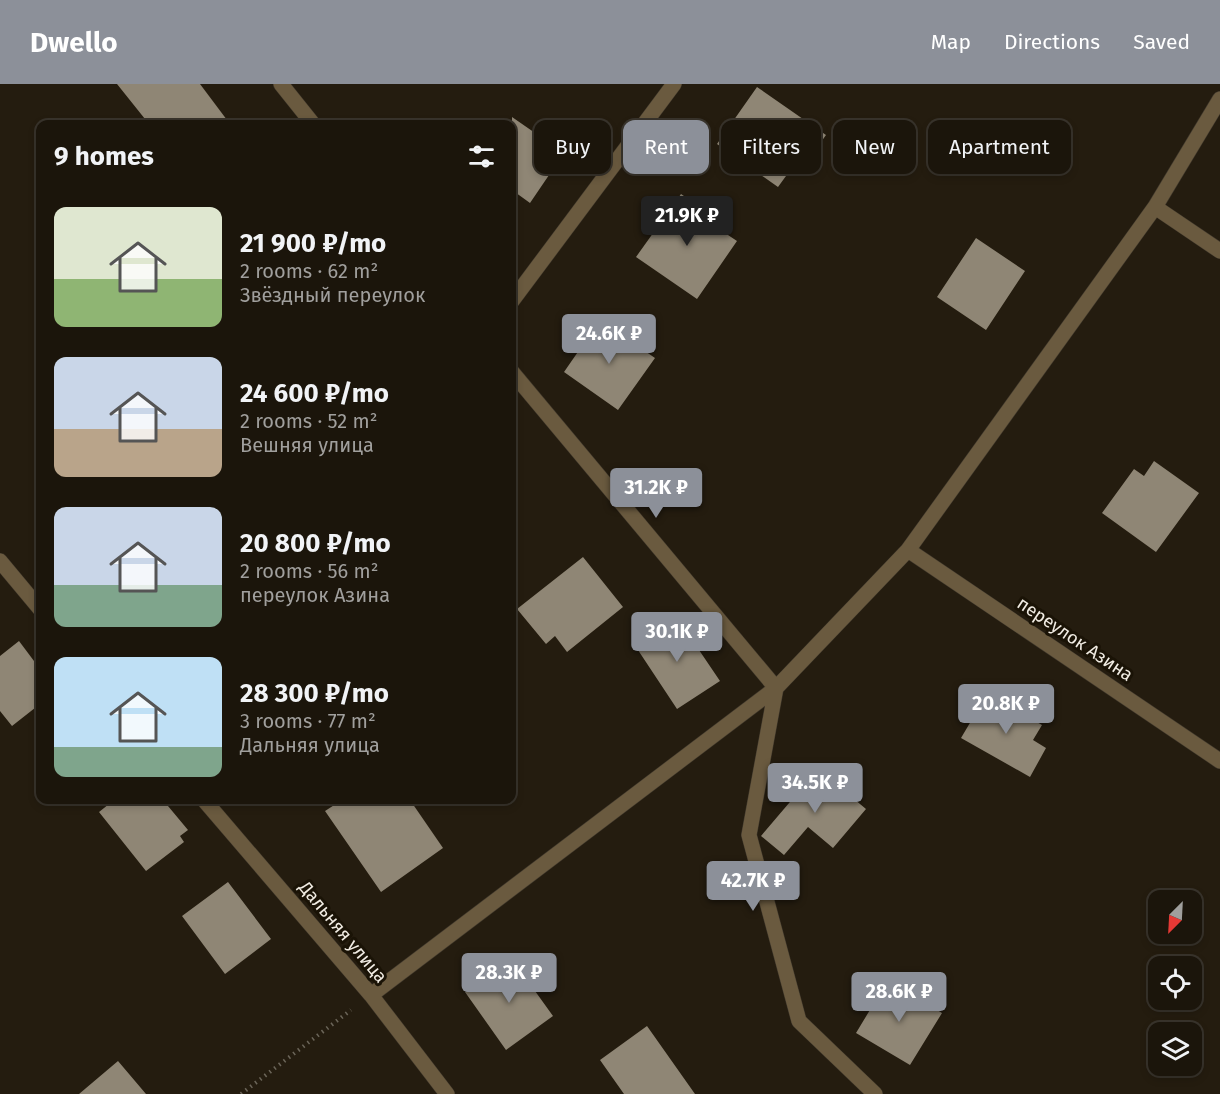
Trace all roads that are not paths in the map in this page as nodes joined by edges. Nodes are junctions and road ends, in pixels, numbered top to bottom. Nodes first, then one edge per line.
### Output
1 (281, 84) edge
2 (674, 84) edge
3 (1220, 99) edge
4 (310, 120) edge
5 (1155, 207) junction
6 (1220, 251) edge
7 (516, 296) edge
8 (516, 377) edge
9 (908, 550) junction
10 (0, 561) edge
11 (36, 604) edge
12 (776, 688) junction
13 (1220, 761) edge
14 (207, 804) edge
15 (371, 995) junction
16 (447, 1094) edge
17 (875, 1094) edge

1 - 4 street
2 - 7 street
3 - 5 street
5 - 6 street
5 - 9 street
8 - 12 street
9 - 12 street
9 - 13 street, переулок Азина
10 - 11 street
12 - 15 street
12 - 17 street
14 - 15 street, Дальняя улица
15 - 16 street, Дальняя улица

